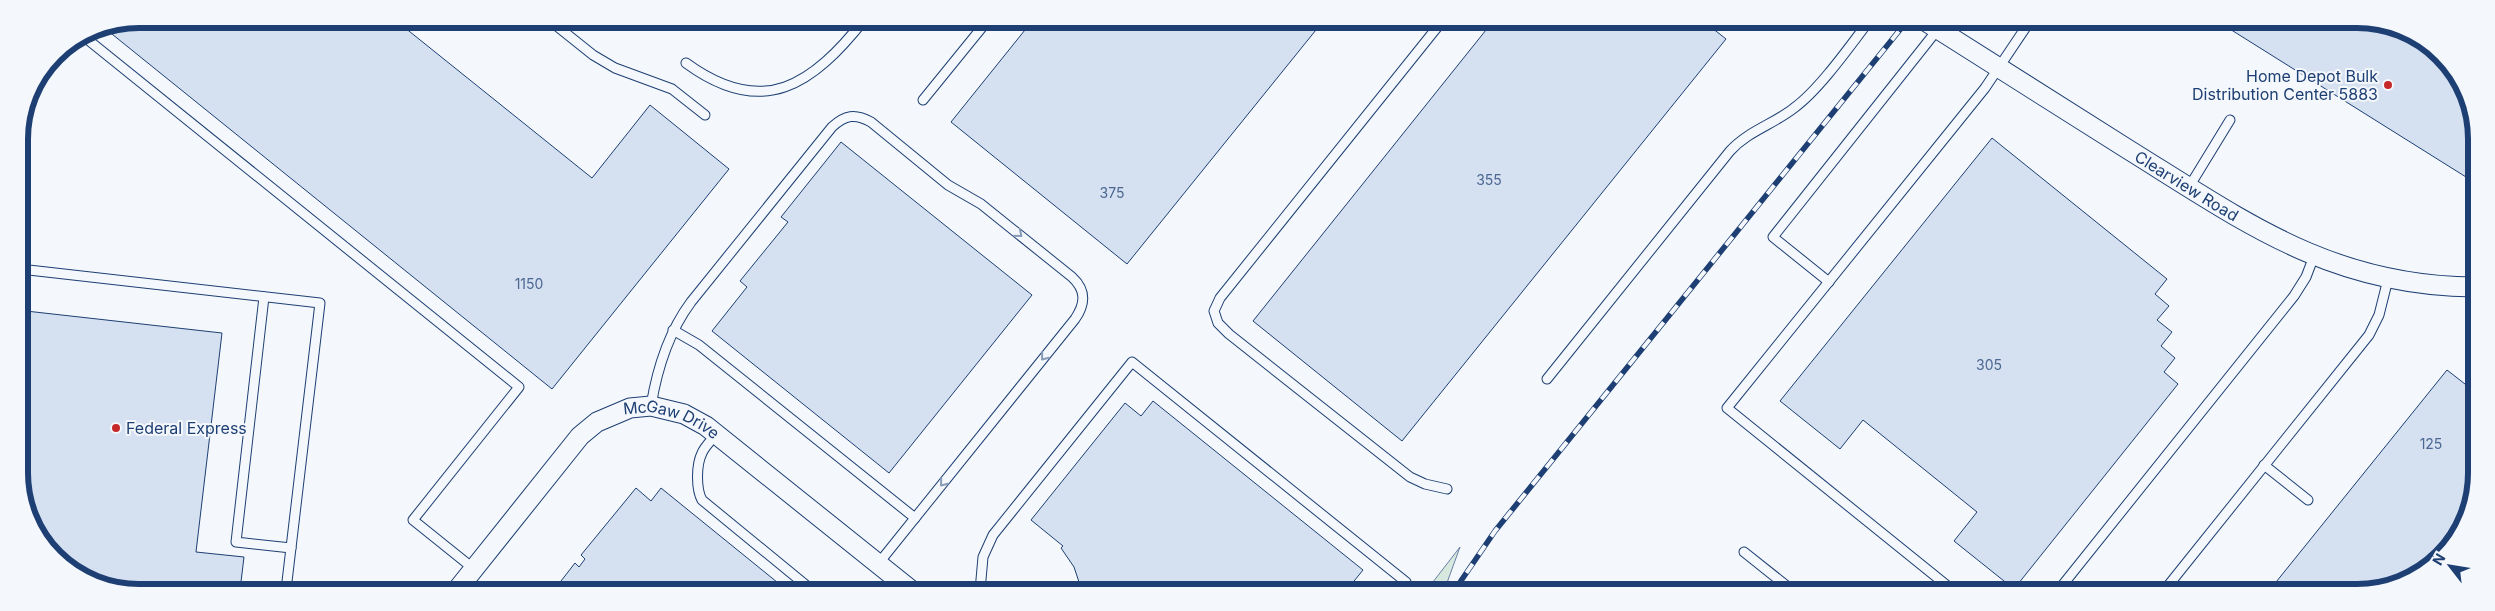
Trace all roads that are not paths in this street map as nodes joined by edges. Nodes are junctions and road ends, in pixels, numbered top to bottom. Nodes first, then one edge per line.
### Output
1 (560, 28) edge
2 (857, 28) edge
3 (982, 28) edge
4 (1438, 28) edge
5 (1864, 28) edge
6 (1929, 28) edge
7 (1936, 28) edge
8 (2026, 28) edge
9 (88, 40) edge
10 (686, 63) dead end
11 (2000, 68) junction
12 (923, 100) dead end
13 (705, 115) dead end
14 (2230, 120) dead end
15 (2189, 187) junction
16 (2314, 256) junction
17 (28, 270) edge
18 (2388, 279) junction
19 (1829, 282) junction
20 (2468, 287) edge
21 (264, 297) junction
22 (673, 330) junction
23 (1547, 379) dead end
24 (651, 406) junction
25 (717, 434) junction
26 (2264, 466) junction
27 (1447, 489) dead end
28 (2308, 500) dead end
29 (915, 518) junction
30 (291, 548) junction
31 (1744, 552) dead end
32 (878, 564) junction
33 (474, 569) junction
34 (1405, 583) edge
35 (1782, 583) edge
36 (1944, 583) edge
37 (2064, 583) edge
38 (2170, 583) edge
39 (287, 584) edge
40 (462, 584) edge
41 (805, 584) edge
42 (903, 584) edge
43 (981, 584) edge

1 - 13 lane
2 - 10 lane
3 - 12 lane
4 - 27 lane
5 - 23 lane
6 - 19 lane
7 - 11 street, Clearview Road
8 - 11 lane
9 - 33 lane
11 - 15 street, Clearview Road
11 - 19 lane
14 - 15 lane
15 - 16 street, Clearview Road
16 - 18 street, Clearview Road
16 - 37 lane
17 - 21 lane
18 - 20 street, Clearview Road
18 - 26 lane
19 - 36 lane
21 - 30 lane
21 - 30 lane
22 - 24 lane
22 - 29 lane
22 -> 29 lane
24 - 25 street, McGaw Drive
24 - 33 street, McGaw Drive
25 - 32 street, McGaw Drive
25 - 41 lane
26 - 28 lane
26 - 38 lane
29 - 32 lane
30 - 39 lane
31 - 35 lane
32 - 42 street, McGaw Drive
33 - 40 street, McGaw Drive
34 - 43 lane

